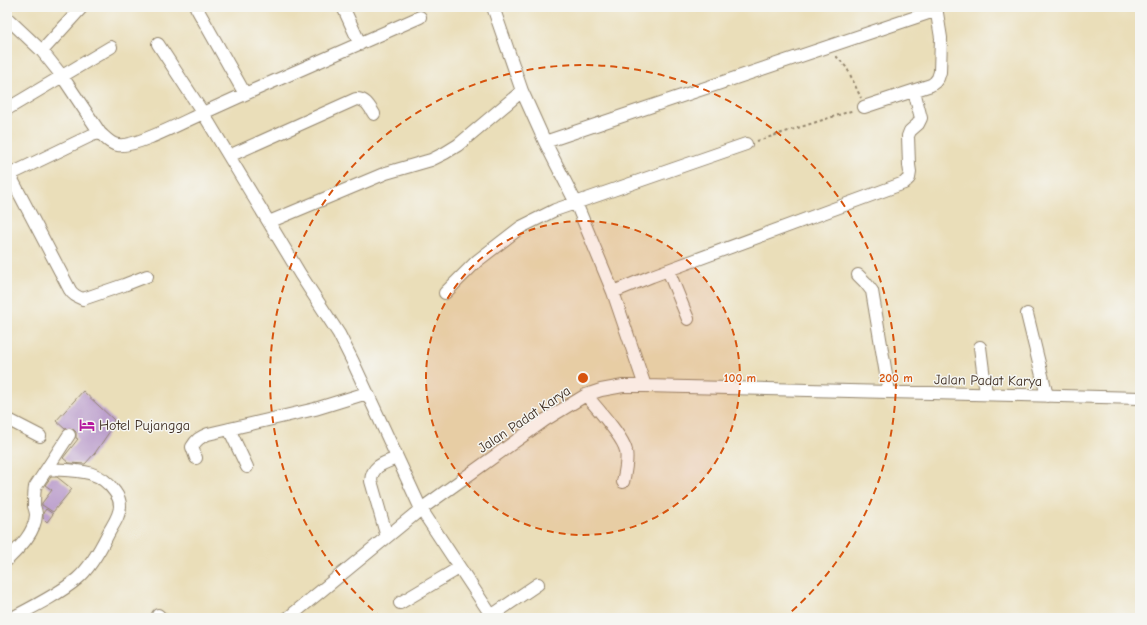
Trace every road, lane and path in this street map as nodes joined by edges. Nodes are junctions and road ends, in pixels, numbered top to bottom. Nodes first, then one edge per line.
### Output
1 (82, 7) edge
2 (196, 7) edge
3 (343, 7) edge
4 (493, 7) edge
5 (936, 8) edge
6 (7, 18) edge
7 (420, 18) dead end
8 (158, 44) dead end
9 (360, 44) junction
10 (111, 47) dead end
11 (826, 47) junction
12 (42, 51) junction
13 (62, 76) junction
14 (522, 91) junction
15 (914, 91) junction
16 (245, 94) junction
17 (864, 107) junction
18 (7, 109) edge
19 (203, 113) junction
20 (374, 114) dead end
21 (100, 133) junction
22 (545, 142) junction
23 (746, 144) joint
24 (229, 156) junction
25 (8, 174) edge
26 (576, 203) junction
27 (269, 222) junction
28 (668, 270) junction
29 (858, 275) dead end
30 (147, 276) dead end
31 (613, 292) junction
32 (445, 293) dead end
33 (1026, 314) dead end
34 (688, 319) dead end
35 (980, 347) dead end
36 (645, 386) junction
37 (889, 392) junction
38 (367, 393) junction
39 (986, 394) junction
40 (586, 395) junction
41 (1047, 396) junction
42 (1140, 398) edge
43 (7, 419) edge
44 (229, 429) junction
45 (69, 435) dead end
46 (40, 436) dead end
47 (196, 458) dead end
48 (397, 458) junction
49 (247, 467) dead end
50 (46, 469) junction
51 (623, 482) dead end
52 (421, 509) junction
53 (387, 537) junction
54 (7, 560) edge
55 (460, 568) junction
56 (538, 584) dead end
57 (400, 604) dead end
58 (492, 617) edge
59 (12, 618) edge
60 (288, 618) edge

1 - 12 street
2 - 16 street
3 - 9 street
4 - 14 street
5 - 11 street
5 - 15 street
6 - 12 street
7 - 9 street
8 - 19 street
9 - 16 street
10 - 13 street
11 - 17 path
11 - 22 street
12 - 13 street
13 - 18 street
13 - 21 street
14 - 22 street
14 - 27 street
15 - 17 street
15 - 28 street
16 - 19 street
17 - 23 path
19 - 21 street
19 - 24 street
20 - 24 street
21 - 25 street
22 - 26 street
23 - 26 street
24 - 27 street
25 - 30 street
26 - 31 street
26 - 32 street
27 - 38 street
28 - 31 street
28 - 34 street
29 - 37 street
31 - 36 street
33 - 41 street
35 - 39 street
36 - 37 street, Jalan Padat Karya
36 - 40 street, Jalan Padat Karya
37 - 39 street, Jalan Padat Karya
38 - 44 street
38 - 48 street
39 - 41 street, Jalan Padat Karya
40 - 51 street
40 - 52 street, Jalan Padat Karya
41 - 42 street, Jalan Padat Karya
43 - 46 street
44 - 47 street
44 - 49 street
45 - 50 street
48 - 52 street
48 - 53 street
50 - 54 street
50 - 59 street
52 - 53 street, Jalan Padat Karya
52 - 55 street
53 - 60 street, Jalan Padat Karya
55 - 57 street
55 - 58 street
56 - 58 street

